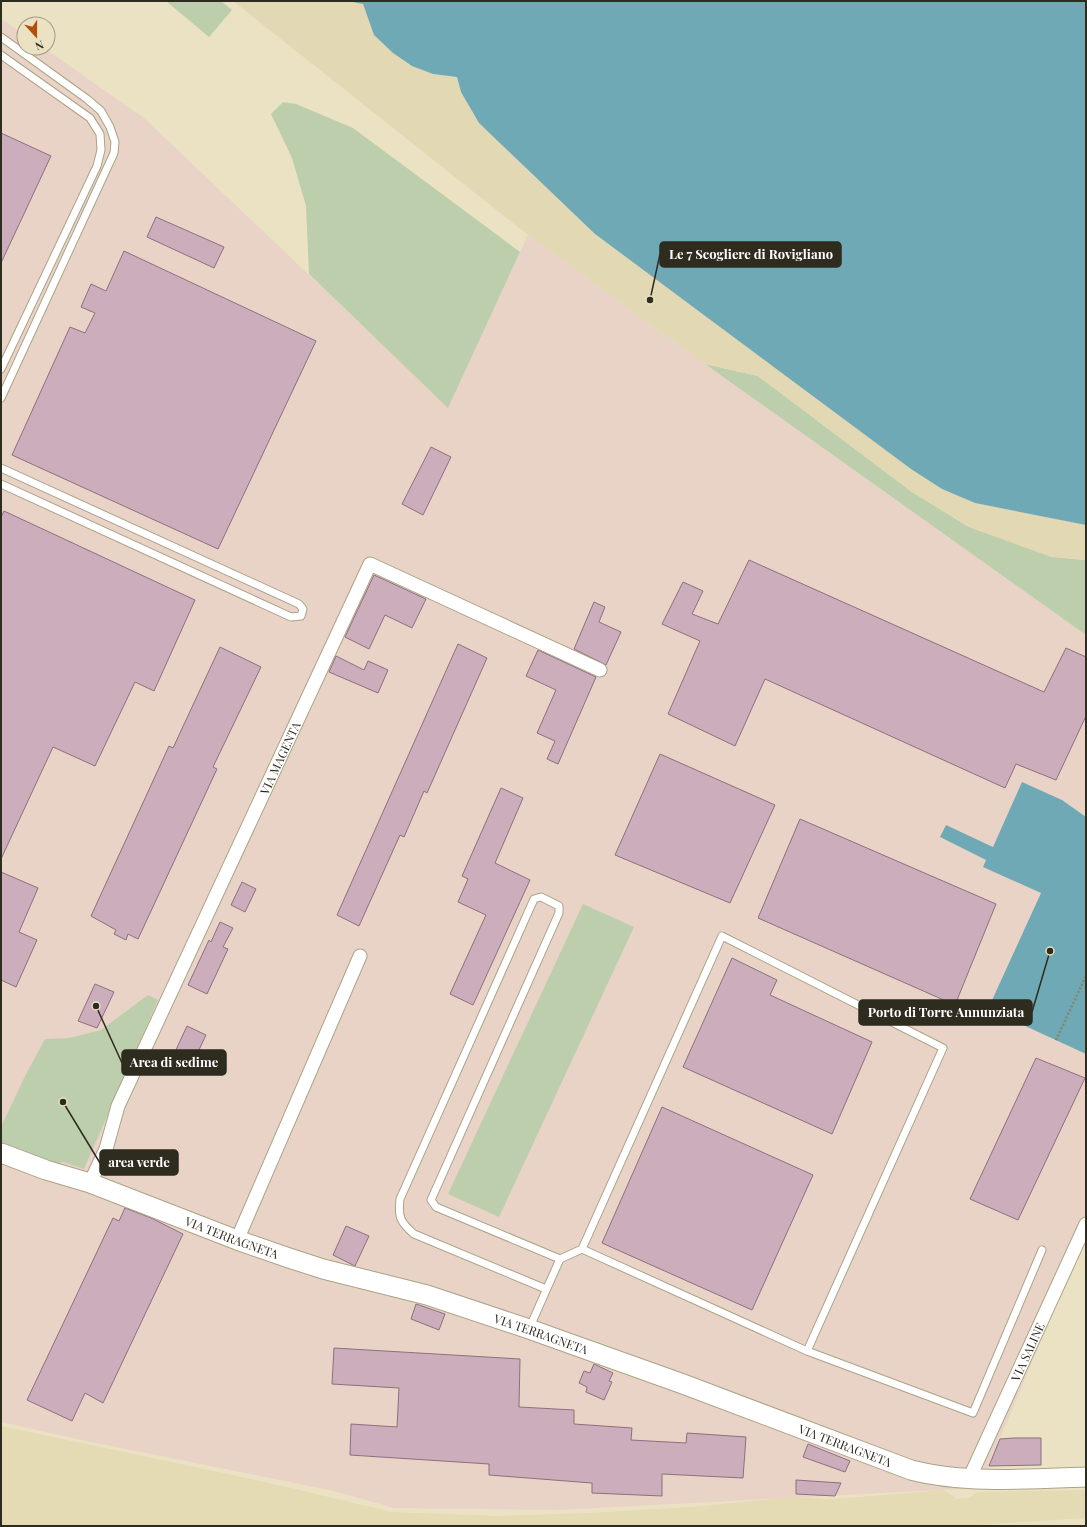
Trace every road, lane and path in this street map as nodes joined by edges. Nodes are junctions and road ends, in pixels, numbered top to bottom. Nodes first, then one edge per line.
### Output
1 (1, 37) edge
2 (1, 56) edge
3 (1, 369) edge
4 (1, 398) edge
5 (1, 468) edge
6 (1, 484) edge
7 (600, 670) dead end
8 (360, 956) dead end
9 (1086, 976) edge
10 (1056, 1040) dead end
11 (1, 1153) edge
12 (90, 1182) junction
13 (1086, 1224) edge
14 (237, 1240) junction
15 (582, 1249) junction
16 (1042, 1250) dead end
17 (560, 1259) junction
18 (546, 1290) junction
19 (529, 1329) junction
20 (807, 1352) junction
21 (1086, 1477) edge
22 (969, 1478) junction

1 - 4 lane
2 - 3 lane
5 - 6 lane
7 - 12 street, VIA MAGENTA
8 - 14 street
9 - 10 path
11 - 12 street, VIA TERRAGNETA
12 - 14 street, VIA TERRAGNETA
13 - 22 street, VIA SALINE
14 - 19 street, VIA TERRAGNETA
15 - 17 lane
15 - 20 lane
15 - 20 lane
16 - 20 lane
17 - 18 lane
17 - 18 lane
18 - 19 lane
19 - 22 street, VIA TERRAGNETA
21 - 22 street, VIA TERRAGNETA

